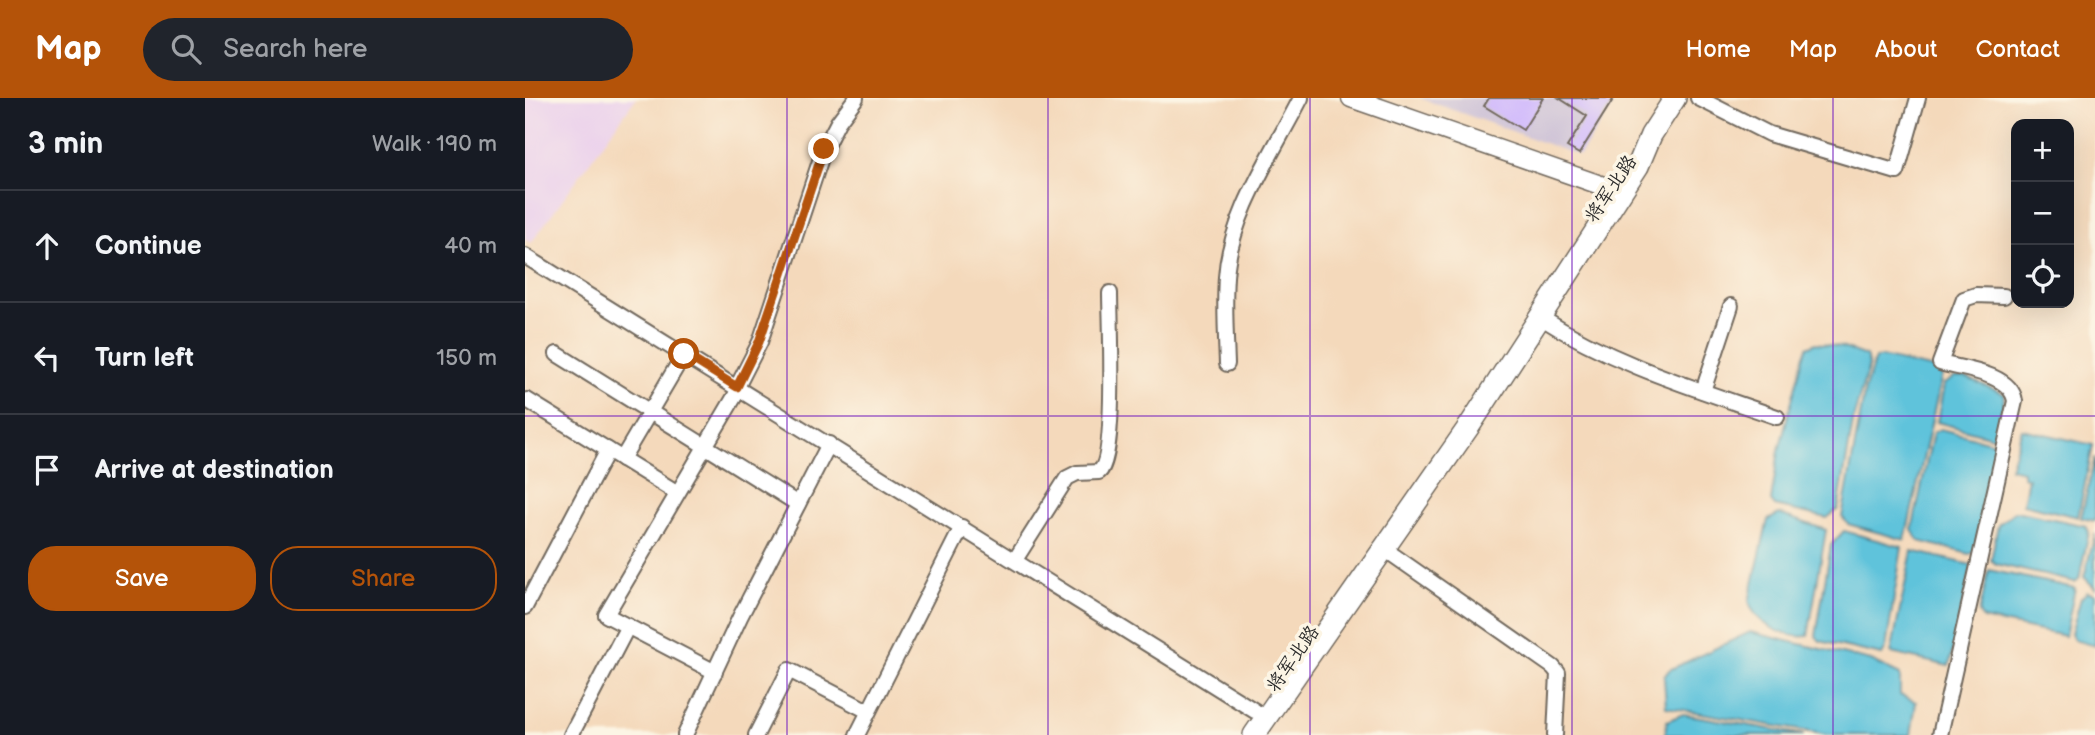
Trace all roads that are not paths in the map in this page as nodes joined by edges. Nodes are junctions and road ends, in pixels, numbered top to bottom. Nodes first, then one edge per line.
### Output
1 (856, 98) edge
2 (1301, 98) edge
3 (1352, 98) edge
4 (1675, 98) edge
5 (1698, 98) edge
6 (1918, 98) edge
7 (1651, 135) junction
8 (1609, 188) junction
9 (525, 256) edge
10 (1110, 292) dead end
11 (2004, 296) dead end
12 (1731, 306) dead end
13 (1540, 317) junction
14 (557, 354) dead end
15 (684, 354) junction
16 (1227, 364) dead end
17 (738, 388) junction
18 (1703, 391) junction
19 (527, 400) dead end
20 (650, 412) junction
21 (1777, 417) dead end
22 (829, 444) junction
23 (703, 446) junction
24 (608, 450) junction
25 (622, 458) junction
26 (676, 492) junction
27 (798, 504) junction
28 (963, 527) junction
29 (1383, 548) junction
30 (1015, 561) junction
31 (525, 607) edge
32 (628, 626) junction
33 (715, 672) junction
34 (868, 711) junction
35 (1255, 711) junction
36 (571, 735) edge
37 (685, 735) edge
38 (756, 735) edge
39 (857, 735) edge
40 (1238, 735) edge
41 (1254, 735) edge
42 (1555, 735) edge
43 (1940, 735) edge

1 - 17 street
2 - 16 street
3 - 8 main road
4 - 7 highway
5 - 6 street
7 - 8 highway, 将军北路
7 - 13 highway, 将军北路
8 - 35 highway, 将军北路
9 - 15 street
10 - 30 street
11 - 43 street
12 - 18 street
13 - 18 street
13 - 29 highway, 将军北路
14 - 20 street
15 - 17 street
15 - 20 street
17 - 22 street
17 - 23 street
18 - 21 street
19 - 24 street
20 - 23 street
20 - 25 street
22 - 27 street
22 - 28 street
23 - 26 street
23 - 27 street
24 - 25 street
24 - 31 street
25 - 26 street
26 - 32 street
27 - 33 street
28 - 30 street
28 - 34 street
29 - 41 highway, 将军北路
29 - 42 street
30 - 35 street
32 - 33 street
32 - 36 street
33 - 37 street
34 - 38 street
34 - 39 street
35 - 40 highway, 将军北路

